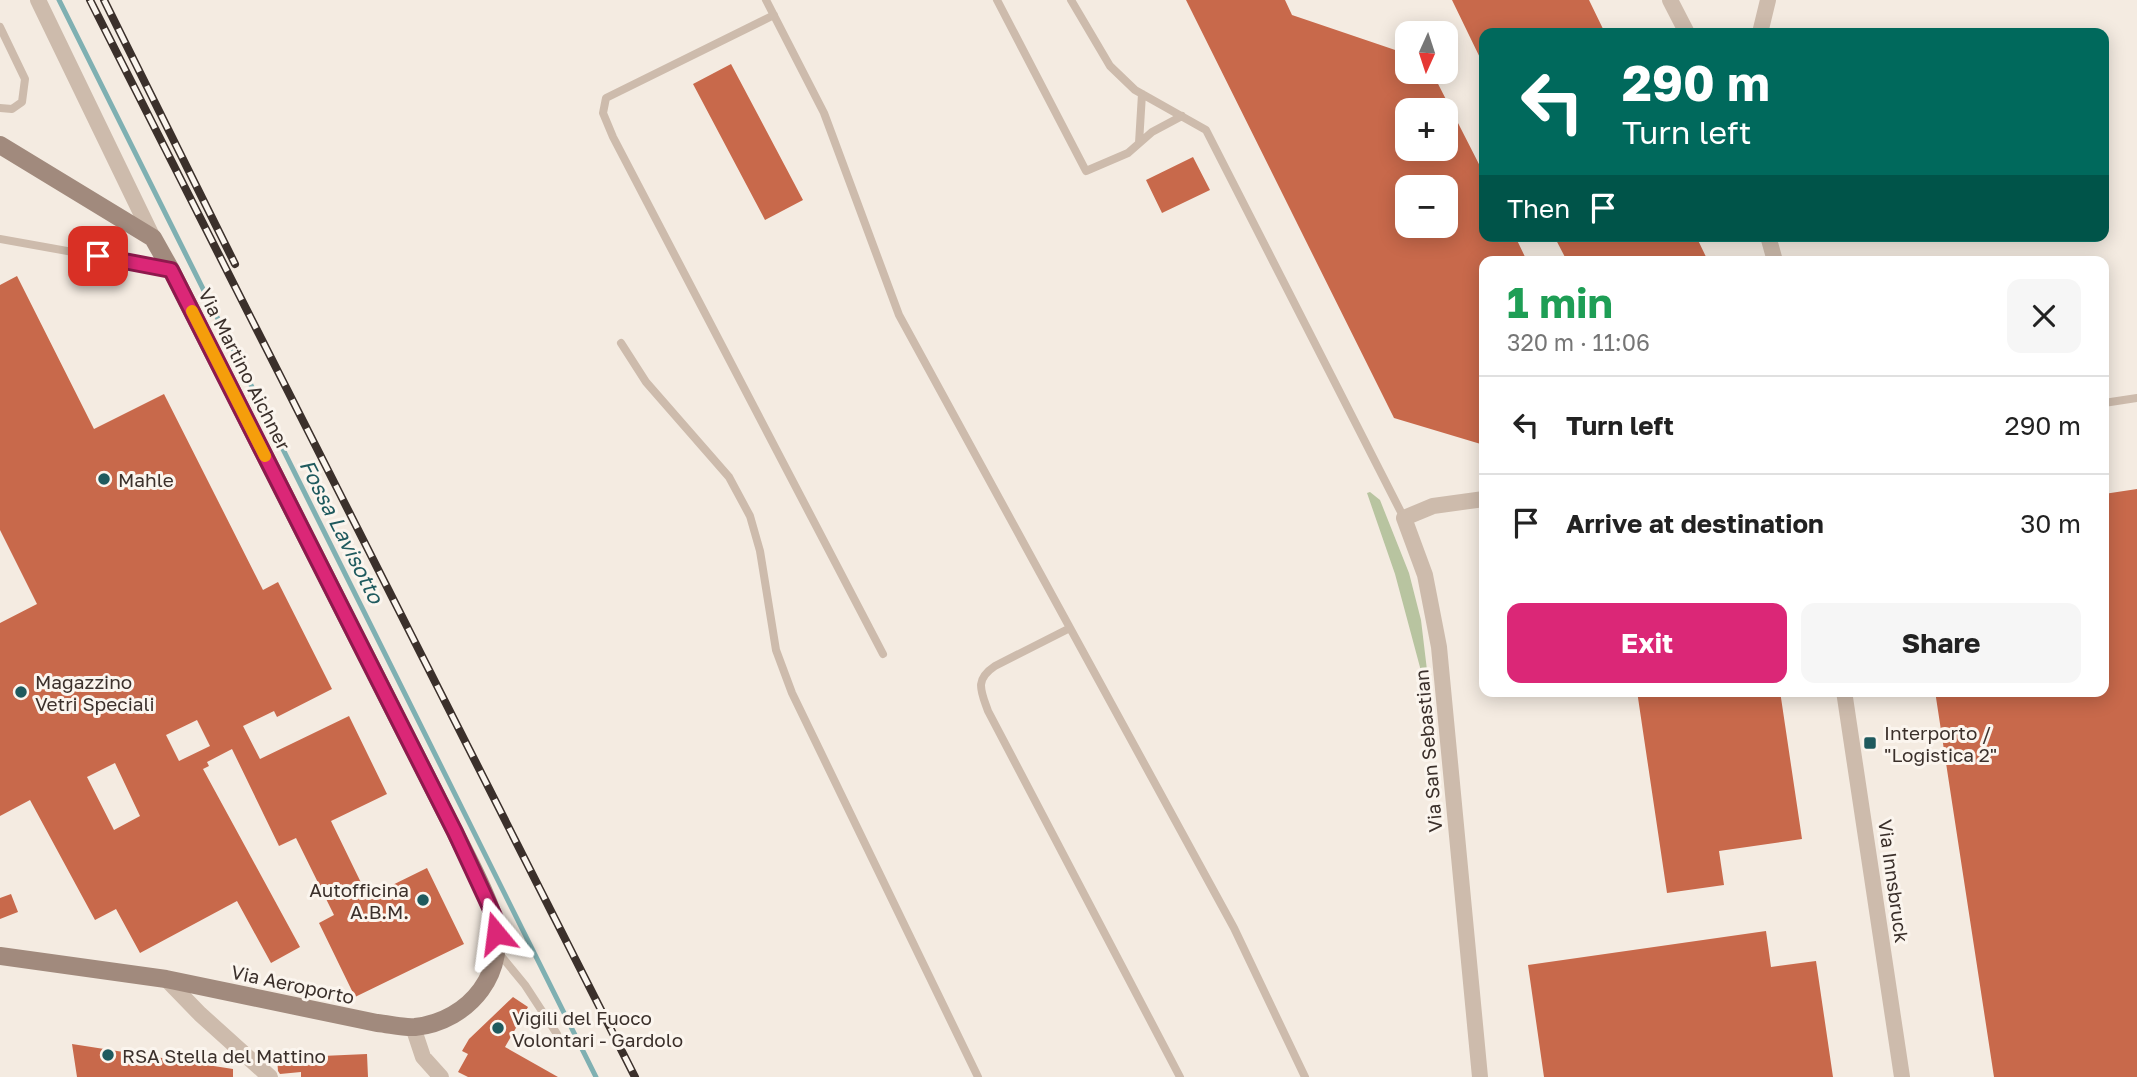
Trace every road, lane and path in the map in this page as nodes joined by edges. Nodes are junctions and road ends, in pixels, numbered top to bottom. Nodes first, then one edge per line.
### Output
1 (38, 0) edge
2 (766, 0) edge
3 (997, 0) edge
4 (1072, 0) edge
5 (1670, 0) edge
6 (1768, 0) edge
7 (774, 15) junction
8 (0, 27) edge
9 (1684, 28) edge
10 (1761, 28) edge
11 (1142, 94) junction
12 (0, 108) edge
13 (1182, 116) junction
14 (1139, 143) junction
15 (0, 145) edge
16 (153, 238) junction
17 (0, 239) edge
18 (171, 270) junction
19 (621, 343) dead end
20 (2137, 398) edge
21 (2109, 402) edge
22 (1479, 500) edge
23 (1404, 518) junction
24 (1070, 628) junction
25 (883, 654) dead end
26 (1845, 697) edge
27 (497, 950) junction
28 (0, 956) edge
29 (166, 979) junction
30 (412, 1027) junction
31 (557, 1034) dead end
32 (271, 1077) edge
33 (441, 1077) edge
34 (978, 1077) edge
35 (1180, 1077) edge
36 (1304, 1077) edge
37 (1480, 1077) edge
38 (1902, 1077) edge

1 - 16 street, Via Martino Aichner
2 - 7 lane
3 - 14 lane
4 - 11 lane, Via San Sebastian
5 - 9 street
6 - 10 street
7 - 24 lane
7 - 25 lane
8 - 12 lane
11 - 13 lane, Via San Sebastian
11 - 14 lane
13 - 14 lane
13 - 23 lane, Via San Sebastian
15 - 16 street
16 - 18 street, Via Martino Aichner
17 - 18 lane
18 - 27 street, Via Martino Aichner
19 - 34 lane
20 - 21 lane
22 - 23 street
23 - 37 street, Via San Sebastian
24 - 35 lane
24 - 36 lane
26 - 38 street, Via Innsbruck
27 - 30 street, Via Martino Aichner
27 - 31 lane
28 - 29 street, Via Aeroporto
29 - 30 street, Via Aeroporto
29 - 32 street
30 - 33 street

